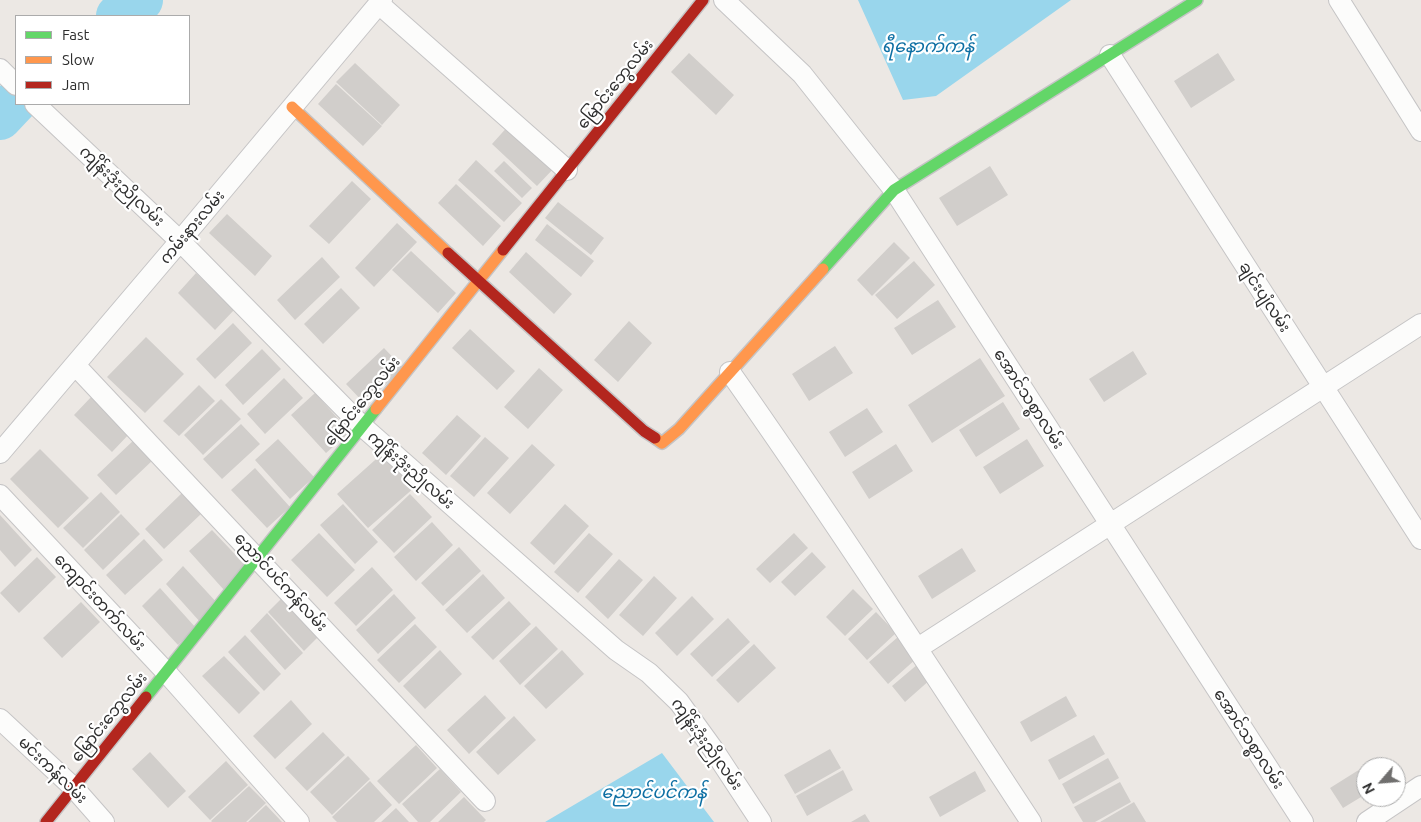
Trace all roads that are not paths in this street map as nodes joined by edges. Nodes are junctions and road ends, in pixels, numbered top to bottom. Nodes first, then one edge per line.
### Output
1 (703, 0) edge
2 (724, 0) edge
3 (1197, 0) edge
4 (1339, 0) edge
5 (380, 2) edge
6 (1110, 55) junction
7 (0, 69) edge
8 (15, 84) edge
9 (37, 105) edge
10 (292, 107) junction
11 (1421, 130) edge
12 (567, 170) junction
13 (894, 190) junction
14 (180, 241) junction
15 (478, 281) junction
16 (1421, 324) edge
17 (75, 365) junction
18 (730, 372) junction
19 (1323, 387) junction
20 (362, 426) junction
21 (0, 453) edge
22 (0, 495) edge
23 (1110, 524) junction
24 (1421, 539) edge
25 (258, 558) junction
26 (918, 648) junction
27 (166, 672) junction
28 (0, 719) edge
29 (1421, 786) edge
30 (74, 788) junction
31 (485, 801) dead end
32 (46, 822) edge
33 (104, 822) edge
34 (299, 822) edge
35 (762, 822) edge
36 (1030, 822) edge
37 (1303, 822) edge
38 (1366, 822) edge

1 - 12 street, မြောင်းဘွေလမ်း
2 - 13 street, အောင်သစ္စာလမ်း
3 - 6 street
4 - 11 street
5 - 10 street, ကမ်းနားလမ်း
5 - 12 street
6 - 13 street
6 - 19 street, ချင်းပျံလမ်း
7 - 8 street
9 - 14 street, ကျိန်းဒုံးညိုလမ်း
10 - 14 street, ကမ်းနားလမ်း
10 - 15 street
12 - 15 street, မြောင်းဘွေလမ်း
13 - 18 street
13 - 23 street, အောင်သစ္စာလမ်း
14 - 17 street, ကမ်းနားလမ်း
14 - 20 street, ကျိန်းဒုံးညိုလမ်း
15 - 18 street
15 - 20 street, မြောင်းဘွေလမ်း
16 - 19 street
17 - 21 street, ကမ်းနားလမ်း
17 - 25 street, ညောင်ပင်ကန်လမ်း
18 - 26 street
19 - 23 street
19 - 24 street, ချင်းပျံလမ်း
20 - 25 street, မြောင်းဘွေလမ်း
20 - 35 street, ကျိန်းဒုံးညိုလမ်း
22 - 27 street, ကျောင်းတက်လမ်း
23 - 26 street
23 - 37 street, အောင်သစ္စာလမ်း
25 - 27 street, မြောင်းဘွေလမ်း
25 - 31 street, ညောင်ပင်ကန်လမ်း
26 - 36 street
27 - 30 street, မြောင်းဘွေလမ်း
27 - 34 street, ကျောင်းတက်လမ်း
28 - 30 street, မင်းကန်လမ်း
29 - 38 street
30 - 32 street, မြောင်းဘွေလမ်း
30 - 33 street, မင်းကန်လမ်း

